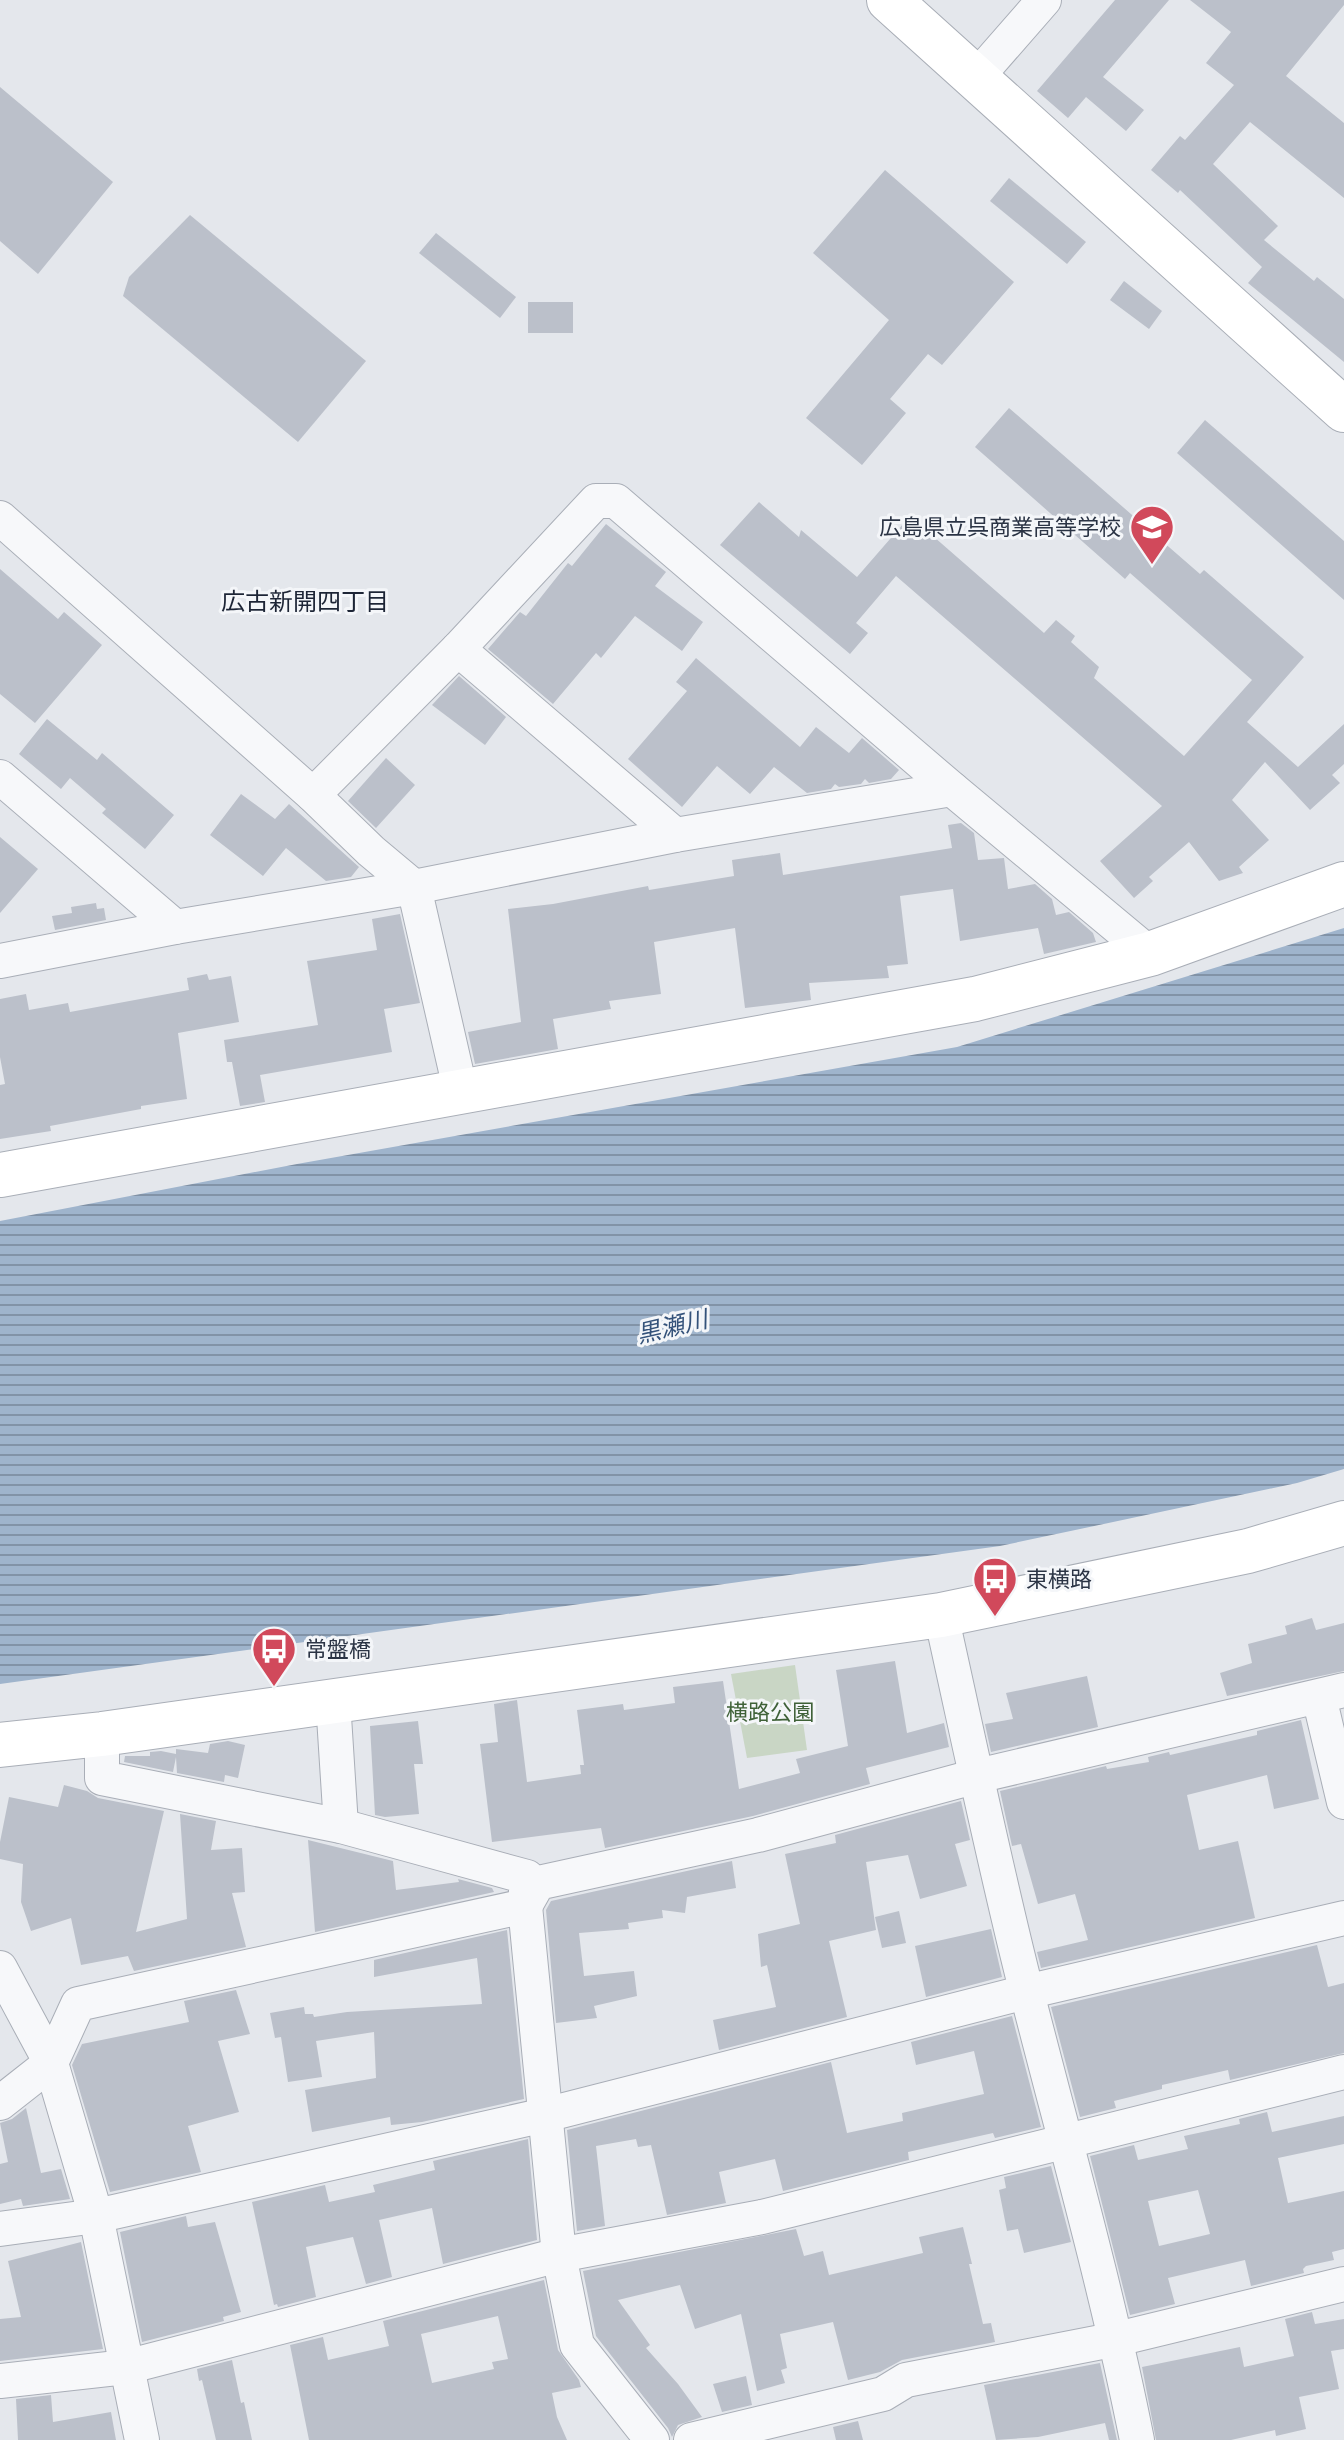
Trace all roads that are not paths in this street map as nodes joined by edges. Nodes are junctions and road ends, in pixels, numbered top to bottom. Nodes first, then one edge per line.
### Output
1 (889, 0) edge
2 (1044, 0) edge
3 (975, 79) junction
4 (1344, 410) edge
5 (0, 518) edge
6 (458, 649) junction
7 (0, 777) edge
8 (952, 789) junction
9 (313, 795) junction
10 (675, 835) junction
11 (1344, 884) edge
12 (414, 887) junction
13 (175, 927) junction
14 (1150, 954) junction
15 (0, 961) edge
16 (461, 1093) junction
17 (0, 1175) edge
18 (1344, 1523) edge
19 (941, 1615) junction
20 (1331, 1694) edge
21 (333, 1701) junction
22 (102, 1734) junction
23 (0, 1745) edge
24 (977, 1776) junction
25 (1344, 1802) edge
26 (341, 1826) junction
27 (525, 1906) junction
28 (1344, 1918) edge
29 (0, 1968) edge
30 (1026, 1992) junction
31 (51, 2063) junction
32 (1344, 2072) edge
33 (0, 2103) edge
34 (545, 2115) junction
35 (1067, 2139) junction
36 (96, 2216) junction
37 (0, 2229) edge
38 (559, 2255) junction
39 (1344, 2284) edge
40 (1117, 2339) junction
41 (126, 2367) junction
42 (0, 2381) edge
43 (142, 2440) edge
44 (652, 2440) edge
45 (691, 2440) edge
46 (1137, 2440) edge

1 - 3 street
2 - 3 street
3 - 4 street
5 - 9 street
6 - 8 street
6 - 9 street
6 - 10 street
7 - 13 street
8 - 10 street
8 - 14 street
9 - 12 street
10 - 12 street
11 - 14 street
12 - 13 street
12 - 16 street
13 - 15 street
14 - 16 street
16 - 17 street
18 - 19 street
19 - 21 street
19 - 24 street
20 - 24 street
20 - 25 street
21 - 22 street
21 - 26 street
22 - 23 street
22 - 26 street
24 - 27 street
24 - 30 street
26 - 27 street
27 - 31 street
27 - 34 street
28 - 30 street
29 - 31 street
30 - 34 street
30 - 35 street
31 - 33 street
31 - 36 street
32 - 35 street
34 - 36 street
34 - 38 street
35 - 38 street
35 - 40 street
36 - 37 street
36 - 41 street
38 - 41 street
38 - 44 street
39 - 40 street
40 - 45 street
40 - 46 street
41 - 42 street
41 - 43 street

